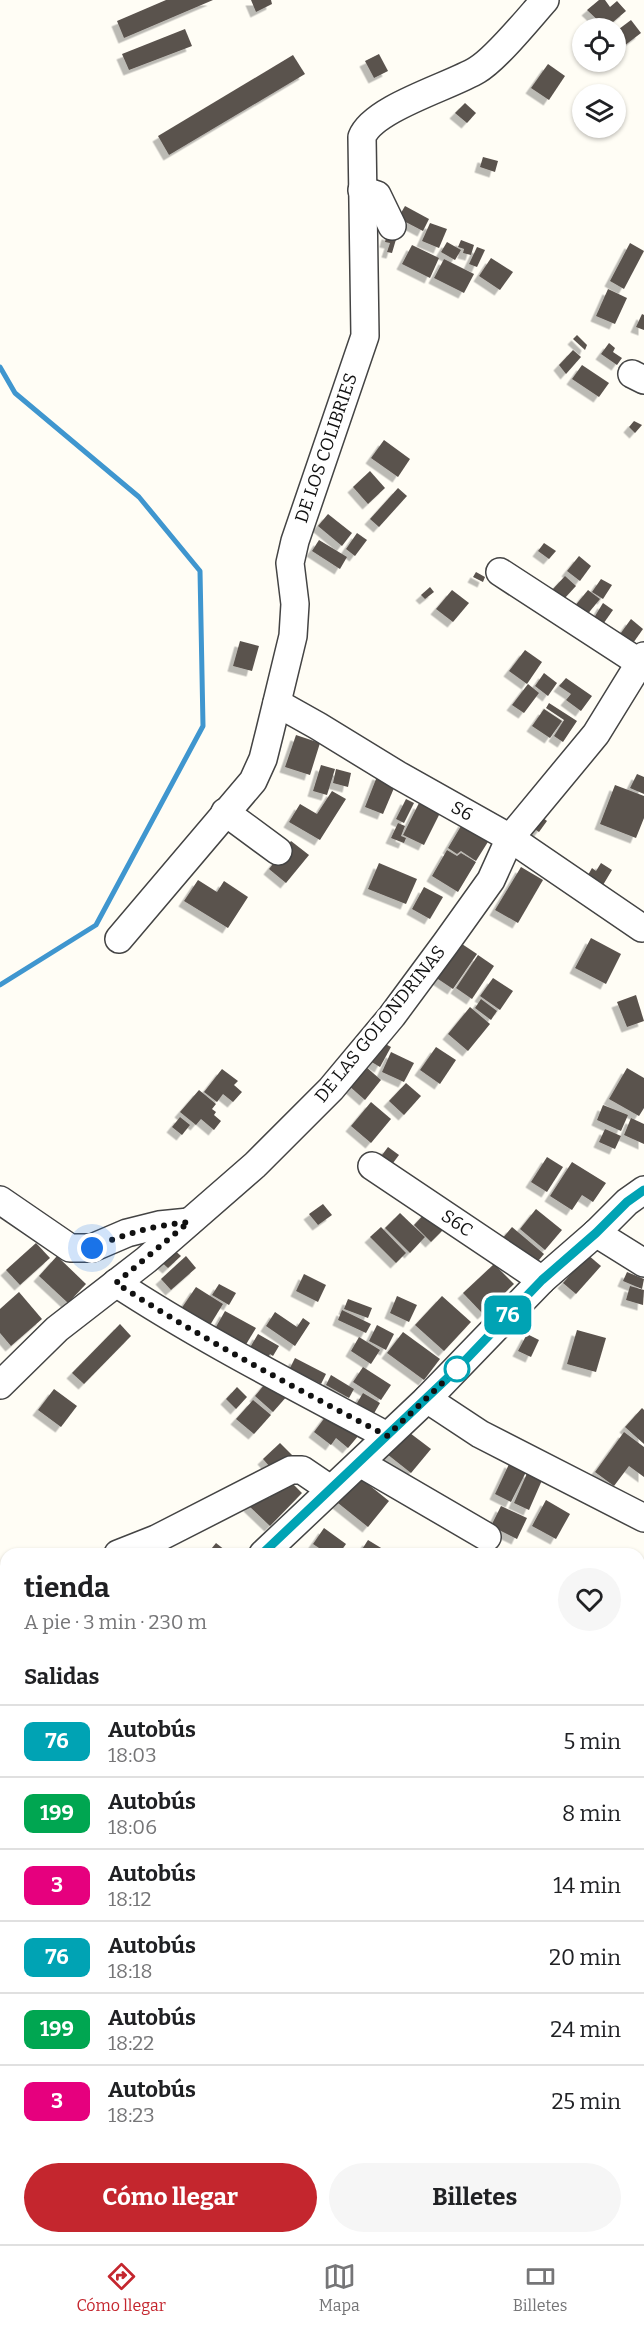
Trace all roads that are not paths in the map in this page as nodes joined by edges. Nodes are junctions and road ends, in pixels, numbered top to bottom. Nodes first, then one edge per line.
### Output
1 (545, 0) edge
2 (362, 190) junction
3 (392, 226) dead end
4 (500, 572) dead end
5 (642, 659) edge
6 (277, 703) junction
7 (225, 812) junction
8 (510, 838) junction
9 (278, 851) dead end
10 (643, 928) edge
11 (119, 939) dead end
12 (372, 1166) dead end
13 (644, 1190) edge
14 (0, 1200) edge
15 (189, 1222) junction
16 (596, 1233) junction
17 (644, 1263) edge
18 (542, 1280) junction
19 (116, 1283) junction
20 (0, 1385) edge
21 (427, 1399) junction
22 (387, 1436) junction
23 (360, 1463) junction
24 (330, 1489) junction
25 (644, 1518) edge
26 (487, 1537) dead end
27 (133, 1548) edge
28 (268, 1548) edge

1 - 2 street, DE LOS COLIBRIES
2 - 3 street
2 - 6 street, DE LOS COLIBRIES
4 - 5 street
5 - 8 street, DE LAS GOLONDRINAS
6 - 7 street, DE LOS COLIBRIES
6 - 8 street, S6
7 - 9 street
7 - 11 street, DE LOS COLIBRIES
8 - 10 street, S6
8 - 15 street, DE LAS GOLONDRINAS
12 - 18 street, S6C
13 - 16 street
14 - 15 street
15 - 19 street, DE LAS GOLONDRINAS
16 - 17 street
16 - 18 street
18 - 21 street
19 - 20 street, DE LAS GOLONDRINAS
19 - 22 street
21 - 22 street
21 - 25 street
22 - 23 street
23 - 24 street
23 - 26 street
24 - 27 street
24 - 28 street

